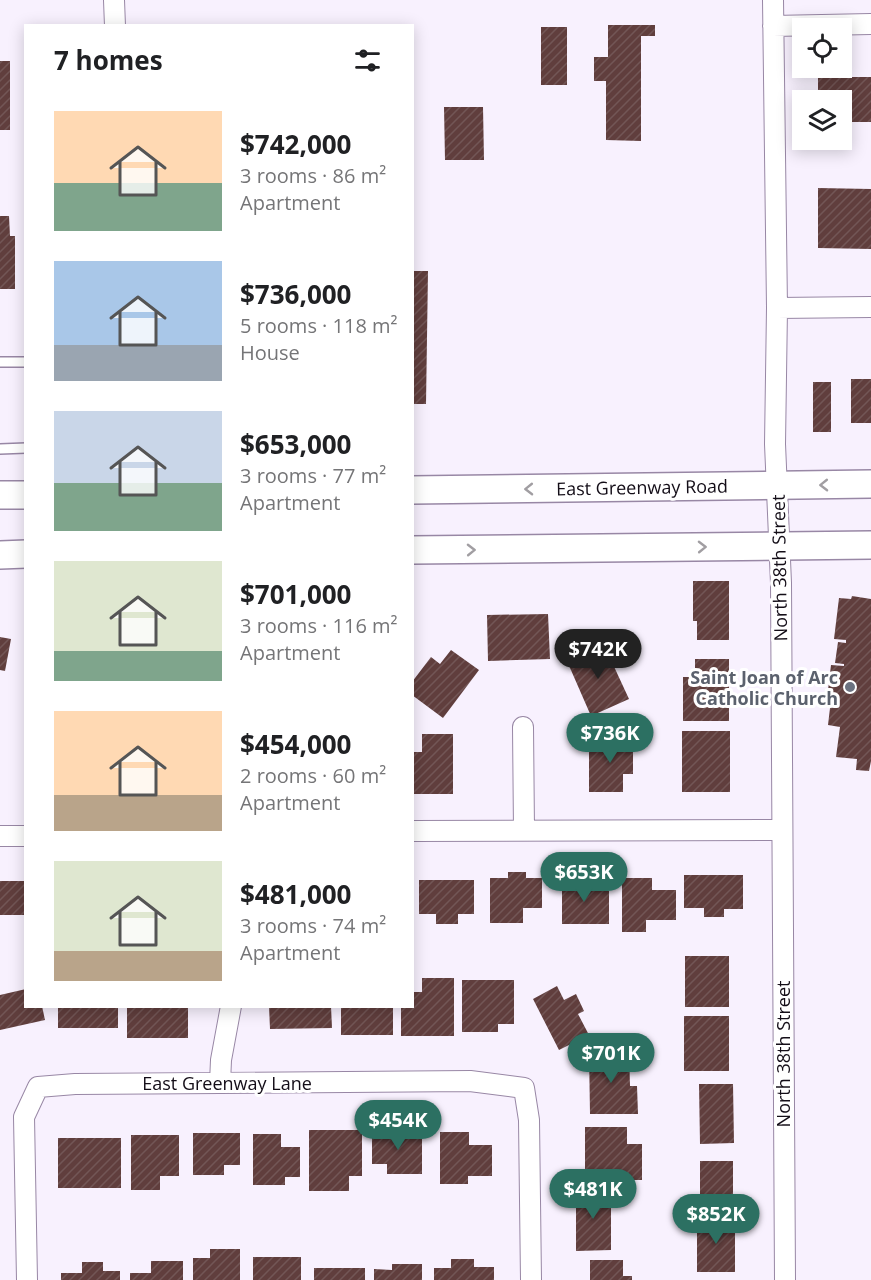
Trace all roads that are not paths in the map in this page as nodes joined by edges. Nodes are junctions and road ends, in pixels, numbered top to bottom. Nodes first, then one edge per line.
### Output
1 (114, 0) edge
2 (773, 0) edge
3 (115, 24) edge
4 (871, 24) edge
5 (773, 26) junction
6 (871, 307) edge
7 (777, 308) junction
8 (0, 362) edge
9 (24, 362) edge
10 (24, 448) edge
11 (0, 449) edge
12 (871, 484) edge
13 (777, 486) junction
14 (414, 490) edge
15 (0, 495) edge
16 (24, 495) edge
17 (871, 545) edge
18 (780, 546) junction
19 (414, 550) edge
20 (0, 555) edge
21 (24, 555) edge
22 (524, 727) dead end
23 (524, 830) junction
24 (781, 830) junction
25 (414, 831) edge
26 (0, 836) edge
27 (24, 836) edge
28 (231, 1008) edge
29 (220, 1083) junction
30 (27, 1280) edge
31 (531, 1280) edge
32 (785, 1280) edge

1 - 3 street
2 - 5 street, North 38th Street
4 - 5 street
5 - 7 street, North 38th Street
6 - 7 street
7 - 13 street, North 38th Street
8 - 9 lane
10 - 11 lane
12 -> 13 main road, East Greenway Road
13 -> 14 main road, East Greenway Road
13 - 18 street, North 38th Street
15 - 16 main road
17 - 18 main road
19 -> 18 main road
18 - 24 street, North 38th Street
20 - 21 main road
22 - 23 street
23 - 24 street
23 - 25 street
24 - 32 street, North 38th Street
26 - 27 street
28 - 29 street
29 - 30 street, East Greenway Lane
29 - 31 street, East Greenway Lane

